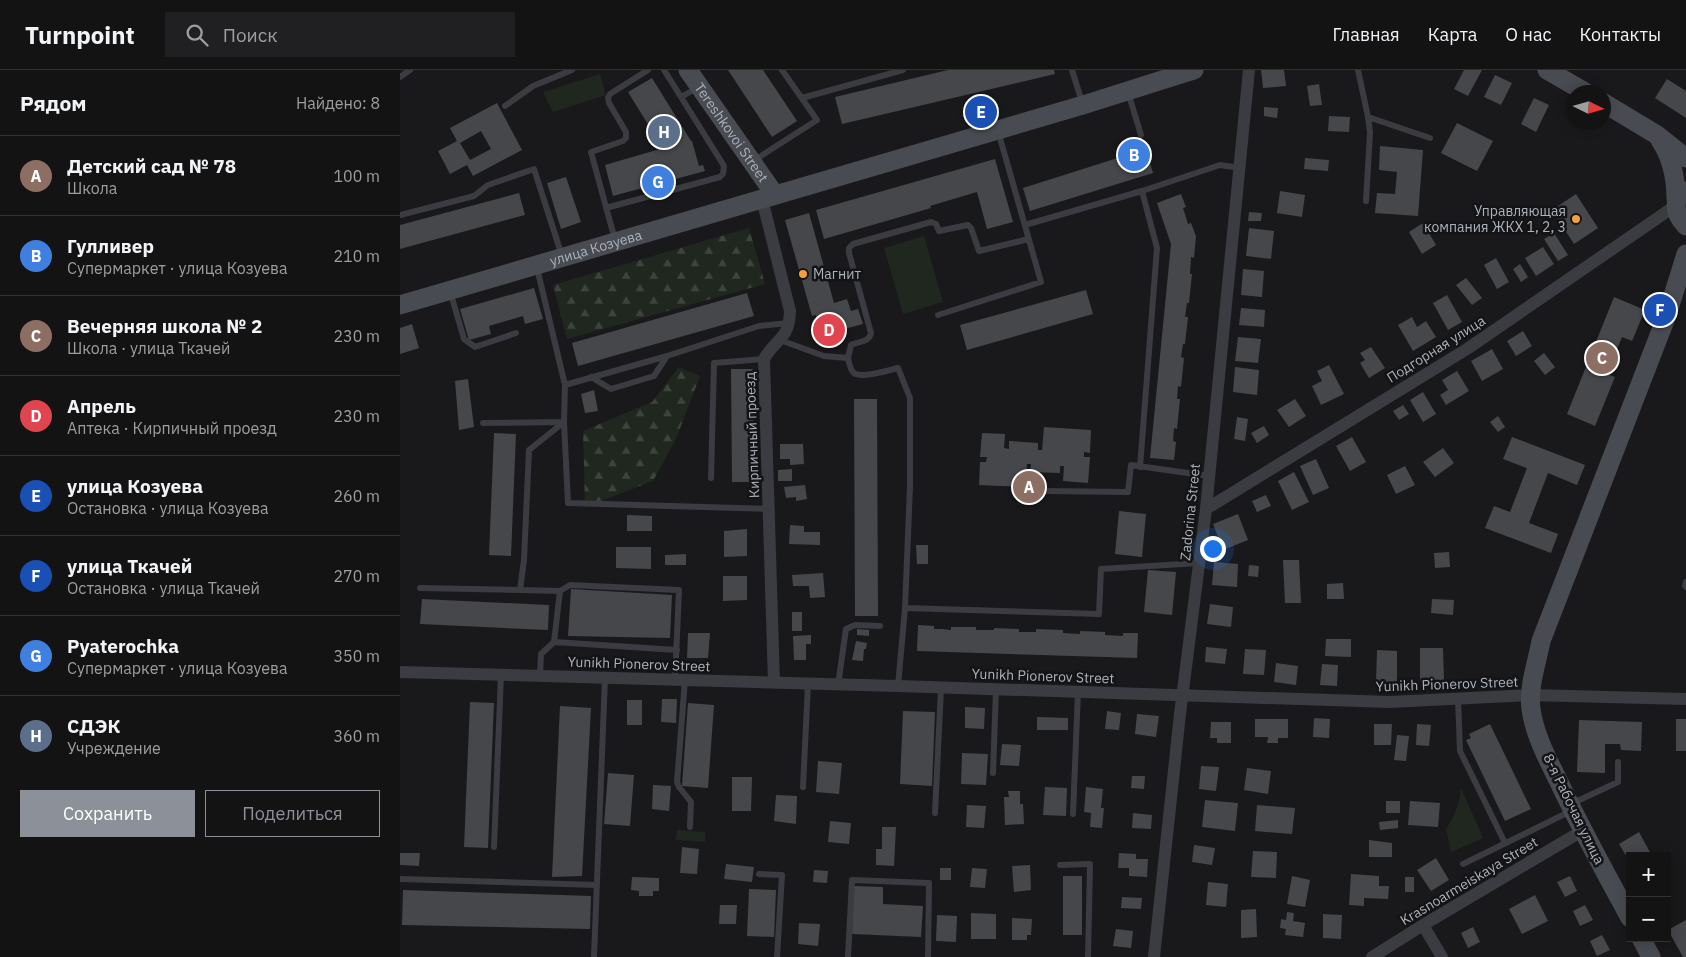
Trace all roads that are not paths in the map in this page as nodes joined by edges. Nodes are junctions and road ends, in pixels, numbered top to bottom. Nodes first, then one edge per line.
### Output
1 (410, 70) edge
2 (572, 70) edge
3 (648, 70) edge
4 (664, 70) edge
5 (688, 70) edge
6 (782, 70) edge
7 (903, 70) edge
8 (1072, 70) edge
9 (1194, 70) edge
10 (1249, 70) edge
11 (1358, 70) edge
12 (1547, 70) edge
13 (400, 77) edge
14 (1573, 85) edge
15 (700, 86) junction
16 (1128, 91) junction
17 (681, 97) junction
18 (802, 98) junction
19 (1083, 105) junction
20 (504, 106) dead end
21 (1611, 107) edge
22 (1368, 117) junction
23 (998, 130) junction
24 (1657, 135) junction
25 (1141, 136) dead end
26 (1430, 138) dead end
27 (1686, 158) edge
28 (752, 162) junction
29 (1240, 168) junction
30 (1142, 191) junction
31 (1679, 196) edge
32 (769, 197) junction
33 (1366, 201) dead end
34 (606, 208) junction
35 (400, 215) edge
36 (1025, 225) junction
37 (1686, 226) edge
38 (1028, 239) junction
39 (616, 242) junction
40 (1686, 254) edge
41 (563, 257) junction
42 (536, 265) junction
43 (1686, 277) edge
44 (449, 290) junction
45 (1673, 297) junction
46 (400, 305) edge
47 (938, 315) dead end
48 (790, 323) junction
49 (516, 333) dead end
50 (780, 340) junction
51 (667, 356) junction
52 (848, 358) junction
53 (764, 359) junction
54 (591, 377) junction
55 (565, 385) junction
56 (564, 422) junction
57 (483, 423) dead end
58 (1140, 467) junction
59 (1209, 476) junction
60 (711, 478) dead end
61 (1043, 491) dead end
62 (769, 509) junction
63 (1206, 509) junction
64 (1200, 562) junction
65 (1686, 582) edge
66 (1686, 587) edge
67 (420, 588) dead end
68 (520, 590) junction
69 (560, 591) junction
70 (905, 608) junction
71 (880, 626) dead end
72 (554, 642) junction
73 (677, 650) junction
74 (400, 672) edge
75 (501, 675) junction
76 (540, 676) junction
77 (604, 678) junction
78 (680, 680) junction
79 (774, 683) junction
80 (808, 684) junction
81 (838, 685) junction
82 (898, 686) junction
83 (941, 688) junction
84 (996, 689) junction
85 (1078, 692) junction
86 (1183, 695) junction
87 (1530, 695) junction
88 (1458, 699) junction
89 (1686, 699) edge
90 (1618, 762) dead end
91 (993, 773) dead end
92 (803, 787) dead end
93 (1571, 807) junction
94 (935, 813) dead end
95 (1073, 814) dead end
96 (690, 827) dead end
97 (1582, 831) junction
98 (1504, 843) junction
99 (494, 847) dead end
100 (1463, 864) dead end
101 (1060, 865) dead end
102 (759, 874) dead end
103 (400, 878) edge
104 (597, 885) junction
105 (1626, 911) edge
106 (1423, 925) junction
107 (1643, 942) edge
108 (594, 957) edge
109 (777, 957) edge
110 (848, 957) edge
111 (928, 957) edge
112 (1088, 957) edge
113 (1154, 957) edge
114 (1372, 957) edge
115 (1442, 957) edge
116 (1651, 957) edge

1 - 13 lane
2 - 20 lane
3 - 34 lane
4 - 17 lane
5 - 15 street, Tereshkovoi Street
6 - 18 lane
7 - 18 lane
8 - 19 lane
9 - 16 street, улица Козуева
10 - 29 street, Zadorina Street
11 - 22 lane
12 - 14 street
15 - 17 lane
15 - 28 street, Tereshkovoi Street
16 - 19 street, улица Козуева
16 - 25 lane
17 - 34 lane
18 - 28 lane
19 - 23 street, улица Козуева
21 - 24 street
22 - 26 lane
22 - 33 lane
23 - 32 street, улица Козуева
23 - 36 lane
24 - 27 street
24 - 31 street
28 - 32 street, Tereshkovoi Street
29 - 30 lane
29 - 59 street, Zadorina Street
30 - 36 lane
30 - 58 lane
31 - 37 street
31 - 63 street, Подгорная улица
32 - 39 street, улица Козуева
32 - 48 street
34 - 39 lane
35 - 41 lane
36 - 38 lane
38 - 47 lane
38 - 52 lane
39 - 41 street, улица Козуева
40 - 45 street
41 - 42 street, улица Козуева
42 - 44 street, улица Козуева
42 - 55 lane
43 - 45 street
44 - 46 street, улица Козуева
44 - 49 lane
45 - 87 street
48 - 50 street, Кирпичный проезд
48 - 51 lane
50 - 52 lane
50 - 53 street, Кирпичный проезд
51 - 54 lane
51 - 54 lane
52 - 70 lane
53 - 60 lane
53 - 62 street, Кирпичный проезд
54 - 55 lane
55 - 56 lane
56 - 57 lane
56 - 62 lane
56 - 68 lane
58 - 59 lane
58 - 61 lane
59 - 63 street, Zadorina Street
62 - 79 street, Кирпичный проезд
63 - 64 street, Zadorina Street
64 - 70 lane
64 - 86 street, Zadorina Street
65 - 66 lane
67 - 68 lane
68 - 69 lane
69 - 72 lane
69 - 73 lane
70 - 82 lane
71 - 81 lane
72 - 73 lane
72 - 76 lane
73 - 78 lane
74 - 75 street, Yunikh Pionerov Street
75 - 76 street, Yunikh Pionerov Street
75 - 99 lane
76 - 77 street, Yunikh Pionerov Street
77 - 78 street, Yunikh Pionerov Street
77 - 104 lane
78 - 79 street, Yunikh Pionerov Street
78 - 96 lane
79 - 80 street, Yunikh Pionerov Street
80 - 81 street, Yunikh Pionerov Street
80 - 92 lane
81 - 82 street, Yunikh Pionerov Street
82 - 83 street, Yunikh Pionerov Street
83 - 84 street, Yunikh Pionerov Street
83 - 94 lane
84 - 85 street, Yunikh Pionerov Street
84 - 91 lane
85 - 86 street, Yunikh Pionerov Street
85 - 95 lane
86 - 88 street, Yunikh Pionerov Street
86 - 113 street, Zadorina Street
87 - 88 street, Yunikh Pionerov Street
87 - 89 street, Yunikh Pionerov Street
87 - 93 street, 8-я Рабочая улица
88 - 98 lane
90 - 93 lane
93 - 97 street, 8-я Рабочая улица
93 - 98 lane
97 - 105 street, 8-я Рабочая улица
97 - 106 street, Krasnoarmeiskaya Street
98 - 100 lane
101 - 112 lane
102 - 109 lane
103 - 104 lane
104 - 108 lane
106 - 114 street, Krasnoarmeiskaya Street
106 - 115 street
107 - 116 street
110 - 111 lane

